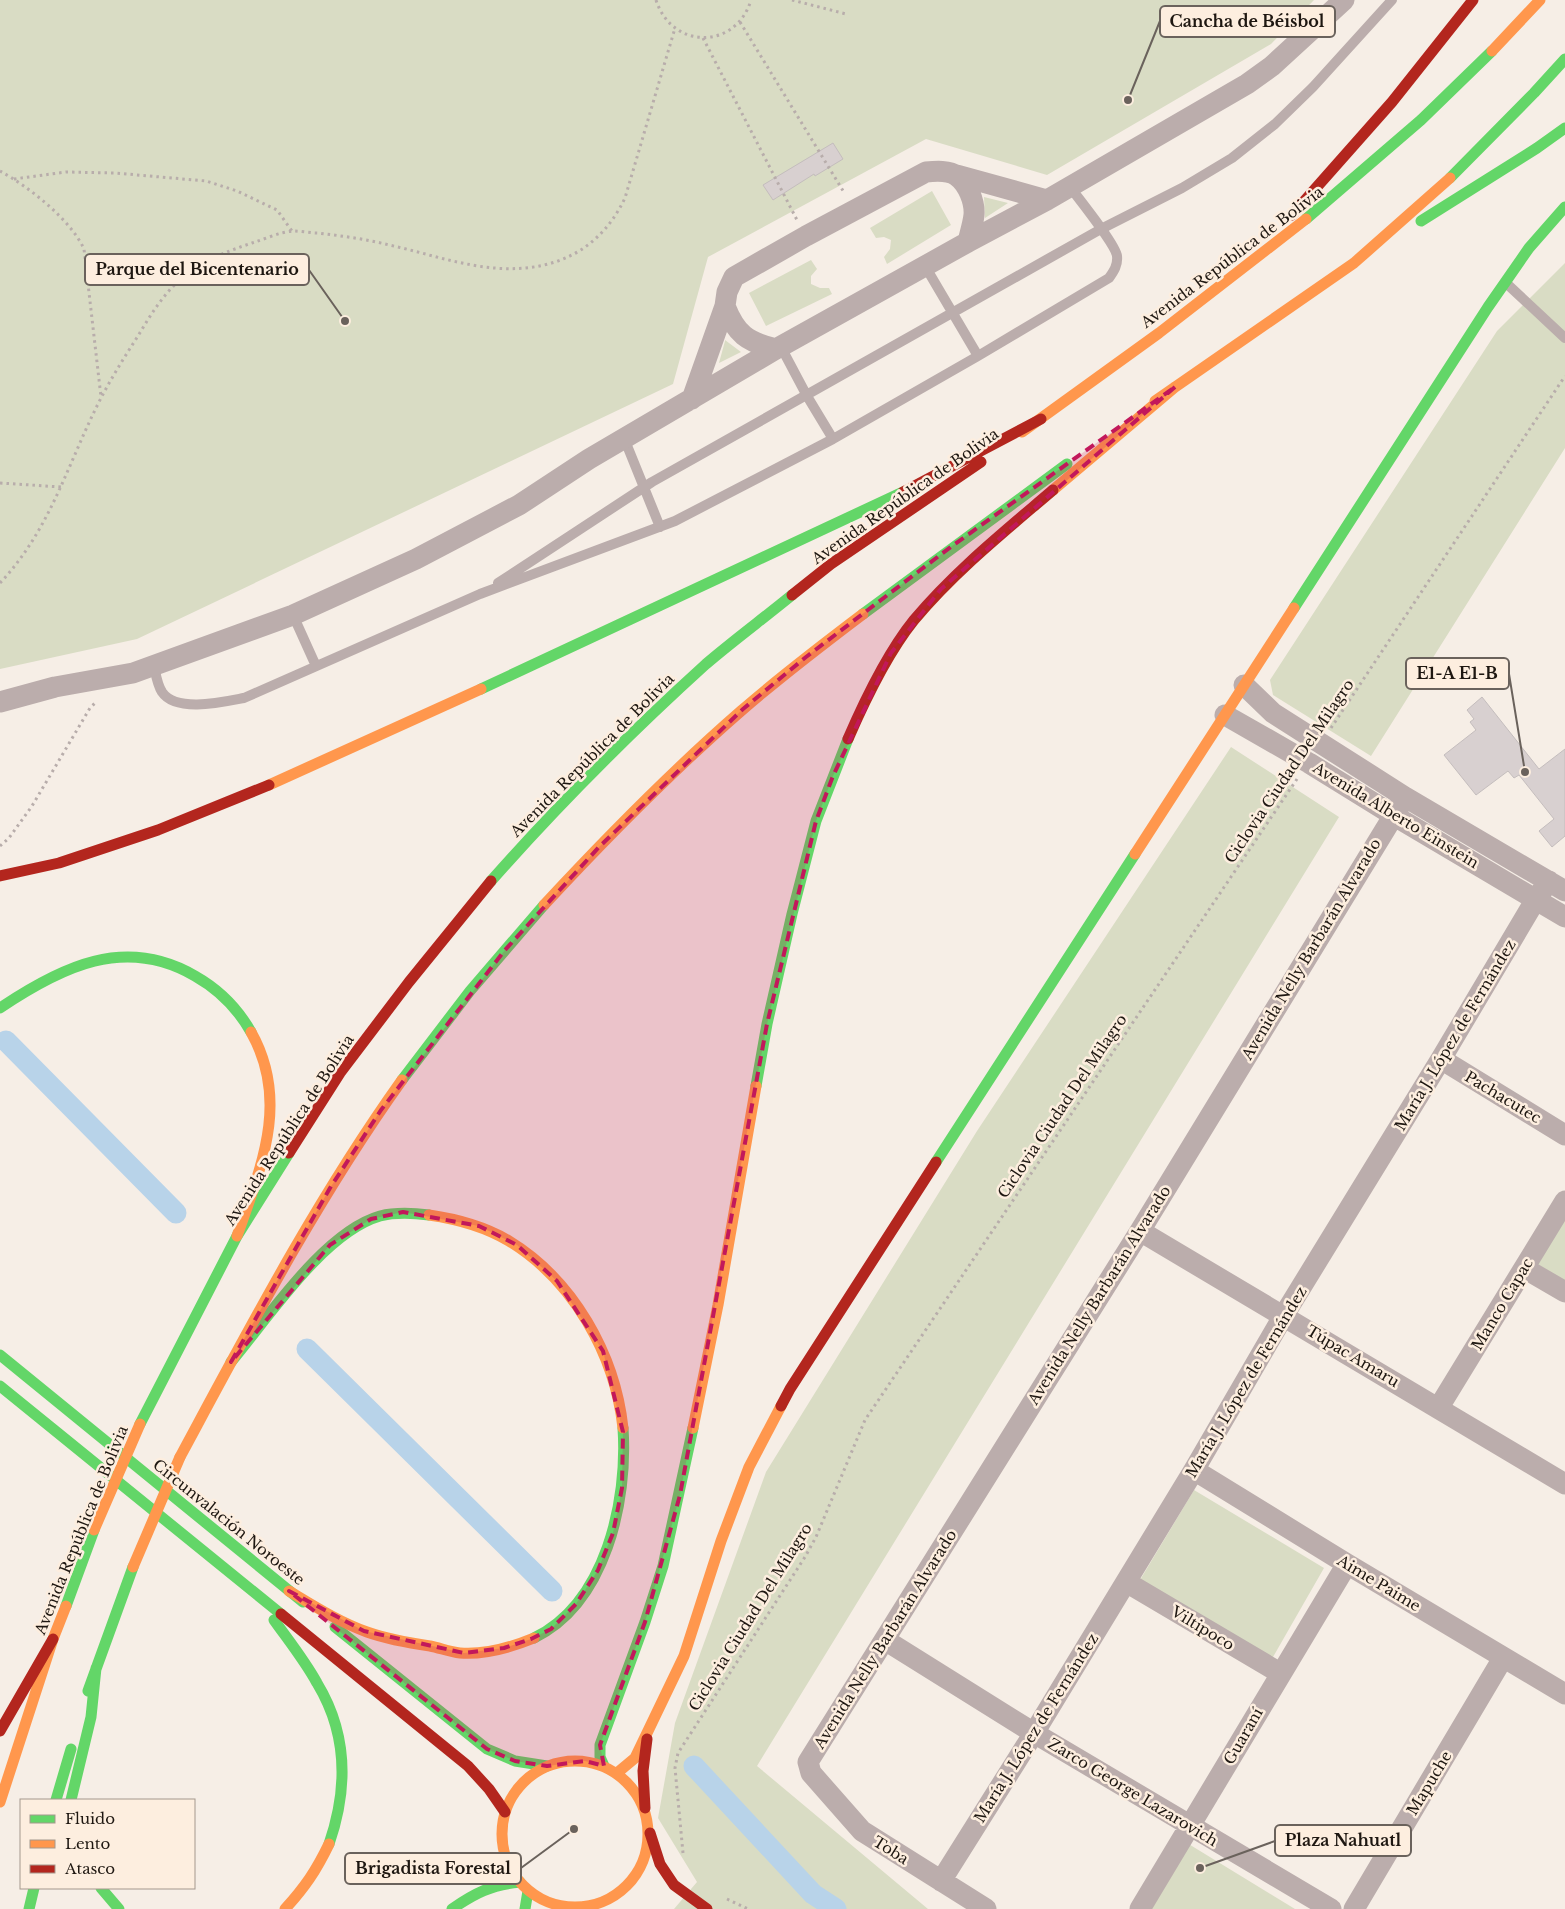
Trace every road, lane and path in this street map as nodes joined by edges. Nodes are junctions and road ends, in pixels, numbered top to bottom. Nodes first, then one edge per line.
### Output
1 (656, 0) edge
2 (751, 0) edge
3 (792, 0) edge
4 (1344, 0) edge
5 (1392, 0) edge
6 (1472, 0) edge
7 (1540, 0) edge
8 (846, 14) dead end
9 (740, 22) junction
10 (675, 28) junction
11 (703, 38) junction
12 (1565, 59) edge
13 (1565, 128) edge
14 (0, 171) edge
15 (956, 175) junction
16 (14, 179) junction
17 (1070, 187) junction
18 (1047, 200) junction
19 (1565, 207) edge
20 (854, 210) junction
21 (1101, 229) junction
22 (292, 231) junction
23 (806, 236) junction
24 (968, 242) junction
25 (1354, 263) junction
26 (925, 266) junction
27 (1242, 270) junction
28 (1505, 282) junction
29 (725, 306) junction
30 (954, 313) junction
31 (1565, 338) edge
32 (779, 348) junction
33 (978, 356) junction
34 (1565, 376) edge
35 (1175, 387) junction
36 (807, 396) junction
37 (101, 398) junction
38 (692, 399) junction
39 (1041, 419) junction
40 (624, 438) junction
41 (833, 438) junction
42 (0, 482) edge
43 (61, 487) junction
44 (644, 488) junction
45 (660, 527) junction
46 (0, 583) edge
47 (480, 594) junction
48 (293, 615) junction
49 (154, 666) junction
50 (316, 666) junction
51 (1244, 685) junction
52 (104, 694) dead end
53 (0, 702) edge
54 (1225, 716) junction
55 (1321, 744) junction
56 (1309, 762) junction
57 (1405, 797) junction
58 (1393, 815) junction
59 (0, 846) edge
60 (0, 876) edge
61 (1557, 886) edge
62 (1536, 899) junction
63 (1565, 916) edge
64 (0, 1008) edge
65 (1441, 1060) junction
66 (1565, 1135) edge
67 (1565, 1201) edge
68 (1140, 1231) junction
69 (237, 1236) junction
70 (1524, 1268) junction
71 (1565, 1292) edge
72 (1284, 1315) junction
73 (0, 1356) edge
74 (231, 1362) junction
75 (0, 1386) edge
76 (1439, 1407) junction
77 (1194, 1470) junction
78 (1565, 1484) edge
79 (1347, 1564) junction
80 (1126, 1582) junction
81 (252, 1590) junction
82 (289, 1590) junction
83 (53, 1639) junction
84 (885, 1640) junction
85 (1503, 1658) junction
86 (96, 1668) junction
87 (1280, 1674) junction
88 (1565, 1694) edge
89 (0, 1731) edge
90 (1034, 1733) junction
91 (648, 1735) junction
92 (547, 1766) junction
93 (604, 1766) junction
94 (617, 1773) junction
95 (811, 1773) joint
96 (56, 1799) edge
97 (71, 1799) edge
98 (0, 1802) edge
99 (644, 1808) junction
100 (505, 1812) junction
101 (1190, 1826) junction
102 (650, 1833) junction
103 (941, 1881) junction
104 (520, 1882) junction
105 (674, 1885) junction
106 (34, 1889) edge
107 (102, 1889) edge
108 (528, 1891) junction
109 (599, 1904) junction
110 (583, 1908) edge
111 (29, 1909) edge
112 (119, 1909) edge
113 (285, 1909) edge
114 (452, 1909) edge
115 (525, 1909) edge
116 (611, 1909) edge
117 (707, 1909) edge
118 (986, 1909) edge
119 (1140, 1909) edge
120 (1331, 1909) edge
121 (1354, 1909) edge

1 - 10 path
2 - 9 path
3 - 8 path
4 - 17 street
5 - 21 lane
6 - 27 main road
7 - 27 main road, Avenida República de Bolivia
9 - 11 path
9 - 20 path
10 - 11 path
10 - 22 path
11 - 23 path
12 - 25 main road
13 - 25 main road
14 - 16 path
15 - 18 street
15 - 20 street
15 - 24 street
16 - 22 path
16 - 37 path
17 - 18 street
17 - 21 lane
18 - 24 street
19 - 28 main road
20 - 23 street
21 - 30 lane
21 - 33 lane
22 - 37 path
23 - 29 street
24 - 26 street
25 - 35 main road
26 - 30 lane
26 - 32 street
27 - 39 main road, Avenida República de Bolivia
28 - 31 lane
28 - 51 main road
29 - 32 street
29 - 38 street
30 - 33 lane
30 - 36 lane
32 - 36 lane
32 - 38 street
33 - 41 lane
34 - 55 path, Ciclovia Ciudad Del Milagro
35 - 74 main road
35 - 93 main road
36 - 41 lane
36 - 44 lane
37 - 43 path
38 - 40 street
39 - 60 main road
39 - 69 main road, Avenida República de Bolivia
40 - 44 lane
40 - 48 street
41 - 45 lane
42 - 43 path
43 - 46 path
44 - 45 lane
44 - 47 lane
45 - 47 lane
47 - 50 lane
48 - 49 street
48 - 50 lane
49 - 50 lane
49 - 53 street
51 - 54 main road
51 - 55 street, Avenida Alberto Einstein
52 - 59 path
54 - 56 street, Avenida Alberto Einstein
54 - 91 main road
55 - 57 street, Avenida Alberto Einstein
56 - 58 street, Avenida Alberto Einstein
56 - 105 path, Ciclovia Ciudad Del Milagro
57 - 58 street, Avenida Nelly Barbarán Alvarado
57 - 61 street, Avenida Alberto Einstein
58 - 62 street, Avenida Alberto Einstein
58 - 68 street, Avenida Nelly Barbarán Alvarado
61 - 62 street, María J. López de Fernández
62 - 63 street, Avenida Alberto Einstein
62 - 65 street, María J. López de Fernández
64 - 69 main road
65 - 66 street, Pachacutec
65 - 72 street, María J. López de Fernández
67 - 70 street, Manco Capac
68 - 72 street, Túpac Amaru
68 - 84 street, Avenida Nelly Barbarán Alvarado
69 - 83 main road, Avenida República de Bolivia, bridge
70 - 71 street
70 - 76 street, Manco Capac
72 - 76 street, Túpac Amaru
72 - 77 street, María J. López de Fernández
73 - 82 main road, Circunvalación Noroeste
74 - 82 main road
74 - 86 main road, bridge
75 - 81 main road
76 - 78 street, Túpac Amaru
77 - 79 street, Aime Paime
77 - 80 street, María J. López de Fernández
79 - 85 street, Aime Paime
79 - 87 street, Guaraní
80 - 87 street, Viltipoco
80 - 90 street, María J. López de Fernández
81 - 100 main road
81 - 113 main road
82 - 92 main road, Circunvalación Noroeste
83 - 89 main road
83 - 98 main road, Avenida República de Bolivia
84 - 90 street, Zarco George Lazarovich
84 - 95 street, Avenida Nelly Barbarán Alvarado
85 - 88 street, Aime Paime
85 - 121 street, Mapuche
86 - 96 main road
86 - 97 main road
87 - 101 street, Guaraní
90 - 101 street, Zarco George Lazarovich
90 - 103 street, María J. López de Fernández
91 - 94 main road
91 - 99 main road
92 - 93 main road
92 - 100 main road
93 - 94 main road
94 - 99 main road
95 - 103 street, Toba
99 - 102 main road
100 - 104 main road
101 - 119 street, Guaraní
101 - 120 street, Zarco George Lazarovich
102 - 105 main road
102 - 109 main road
103 - 118 street, Toba
104 - 108 main road
104 - 114 main road
105 - 117 main road
106 - 111 main road
107 - 112 main road
108 - 110 main road
108 - 115 main road
109 - 110 main road
109 - 116 main road

